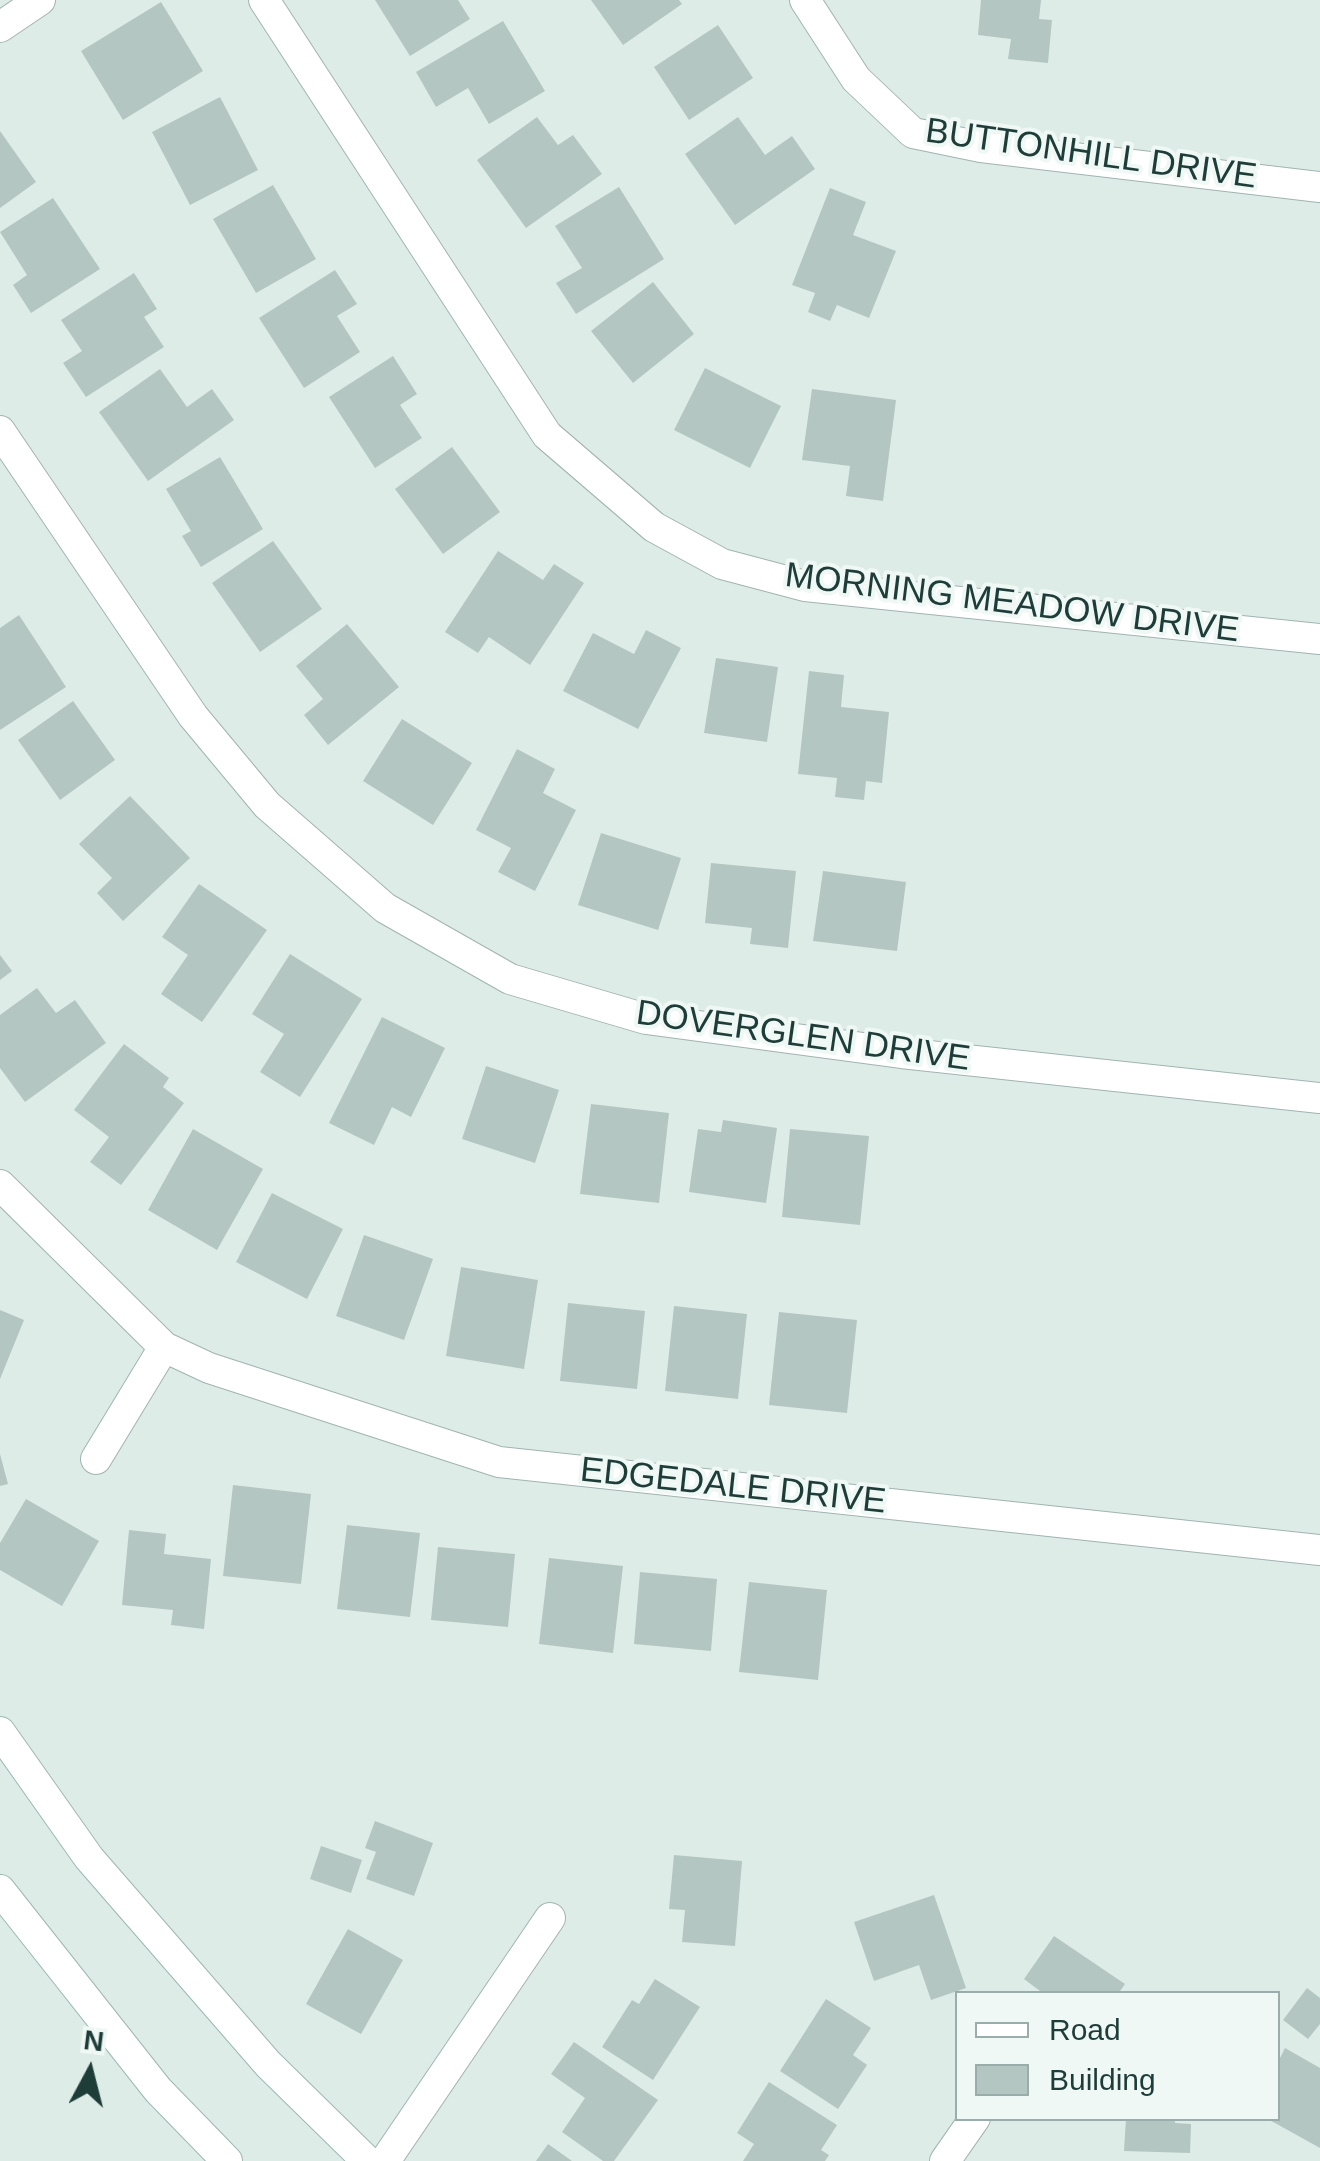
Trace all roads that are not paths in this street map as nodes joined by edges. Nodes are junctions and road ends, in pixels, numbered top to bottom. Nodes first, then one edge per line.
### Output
1 (40, 0) edge
2 (264, 0) edge
3 (805, 0) edge
4 (0, 27) edge
5 (1320, 187) edge
6 (0, 431) edge
7 (1320, 639) edge
8 (1320, 1098) edge
9 (0, 1185) edge
10 (164, 1346) junction
11 (96, 1459) dead end
12 (1320, 1550) edge
13 (0, 1732) edge
14 (0, 1890) edge
15 (550, 1918) dead end
16 (974, 2121) edge
17 (227, 2161) edge
18 (366, 2161) edge
19 (385, 2161) edge
20 (945, 2161) edge

1 - 4 street
2 - 7 street, MORNING MEADOW DRIVE
3 - 5 street, BUTTONHILL DRIVE
6 - 8 street, DOVERGLEN DRIVE
9 - 10 street, EDGEDALE DRIVE
10 - 11 street
10 - 12 street, EDGEDALE DRIVE
13 - 18 street
14 - 17 street
15 - 19 street
16 - 20 street

